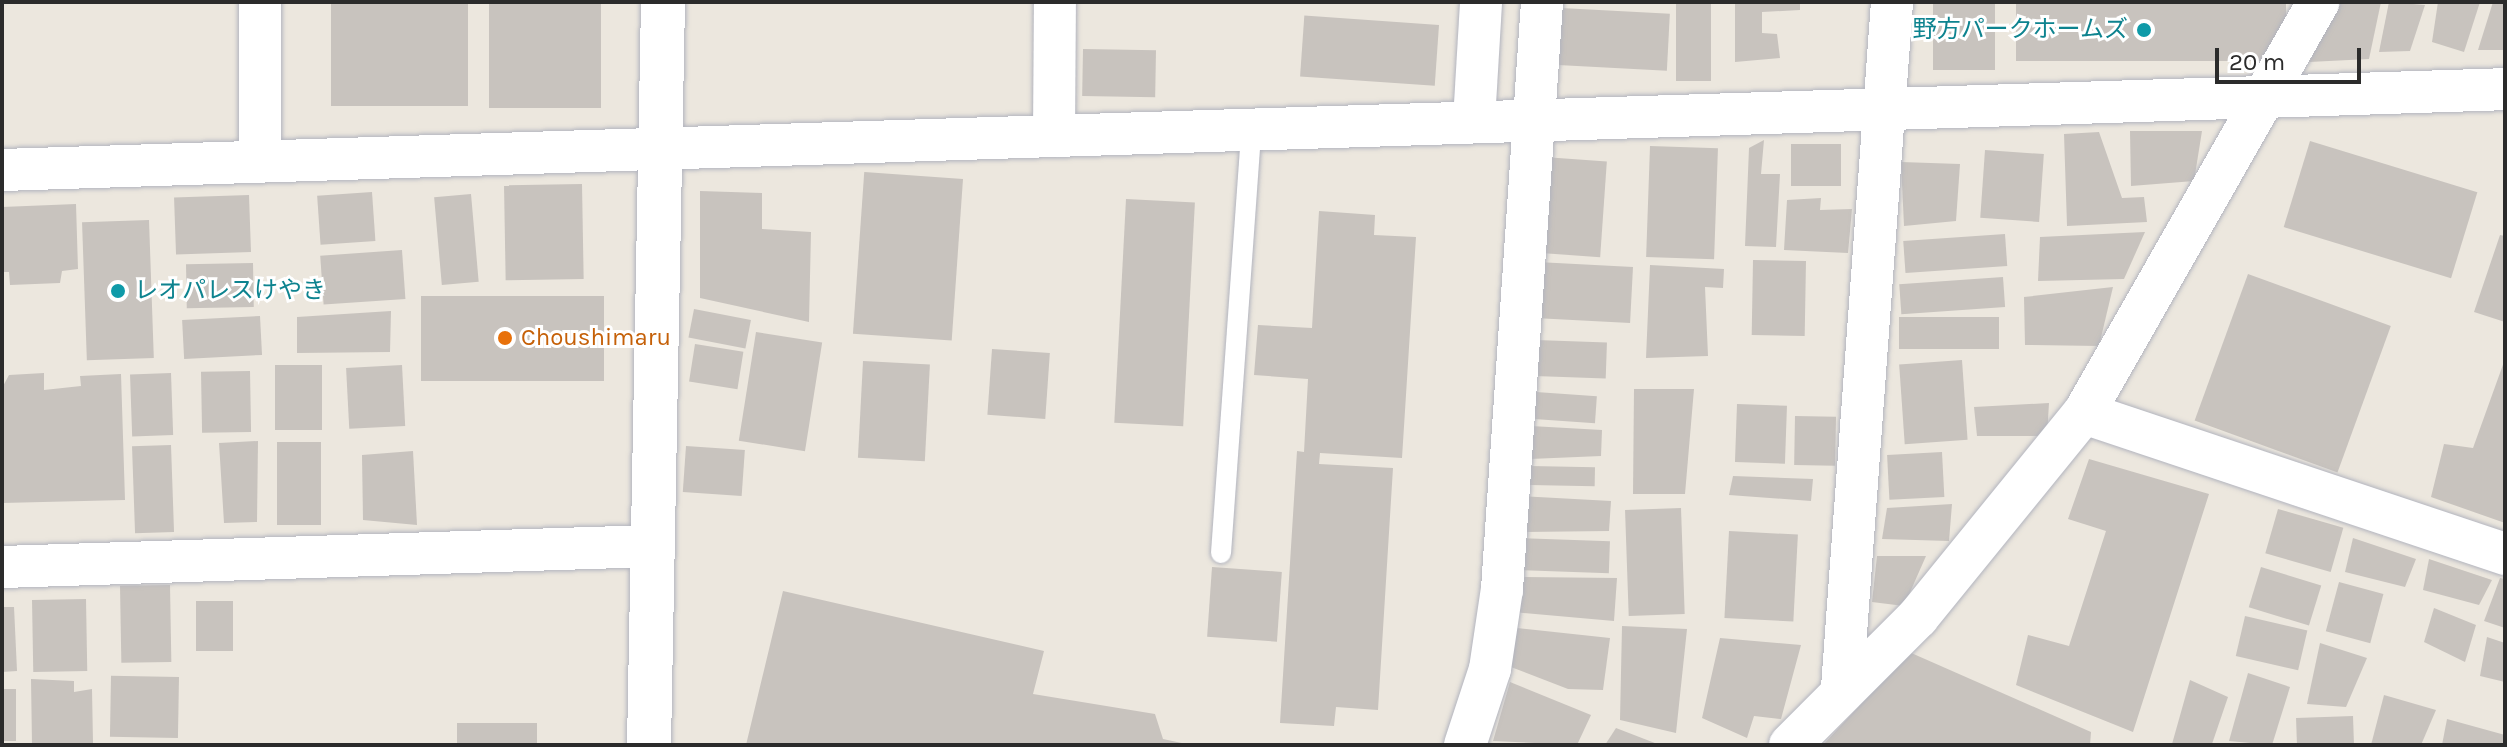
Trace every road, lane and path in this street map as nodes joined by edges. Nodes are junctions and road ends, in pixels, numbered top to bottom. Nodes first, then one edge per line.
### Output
1 (260, 2) edge
2 (663, 2) edge
3 (1055, 2) edge
4 (1481, 2) edge
5 (1542, 2) edge
6 (1892, 2) edge
7 (2318, 2) edge
8 (2505, 89) edge
9 (2266, 99) junction
10 (1884, 109) junction
11 (1533, 118) junction
12 (1474, 121) junction
13 (1251, 132) junction
14 (1054, 136) junction
15 (661, 148) junction
16 (260, 159) junction
17 (2, 170) edge
18 (2084, 413) junction
19 (652, 546) junction
20 (1221, 553) dead end
21 (2505, 554) edge
22 (2, 567) edge
23 (1842, 688) junction
24 (649, 745) edge
25 (1465, 745) edge
26 (1790, 745) edge

1 - 16 street
2 - 15 street
3 - 14 street
4 - 12 street
5 - 11 street
6 - 10 street
7 - 9 street
8 - 9 street
9 - 10 street
9 - 18 street
10 - 11 street
10 - 23 street
11 - 12 street
11 - 25 street
12 - 13 street
13 - 14 street
13 - 20 lane
14 - 15 street
15 - 16 street
15 - 19 street
16 - 17 street
18 - 21 street
18 - 23 street
19 - 22 street
19 - 24 street
23 - 26 street

